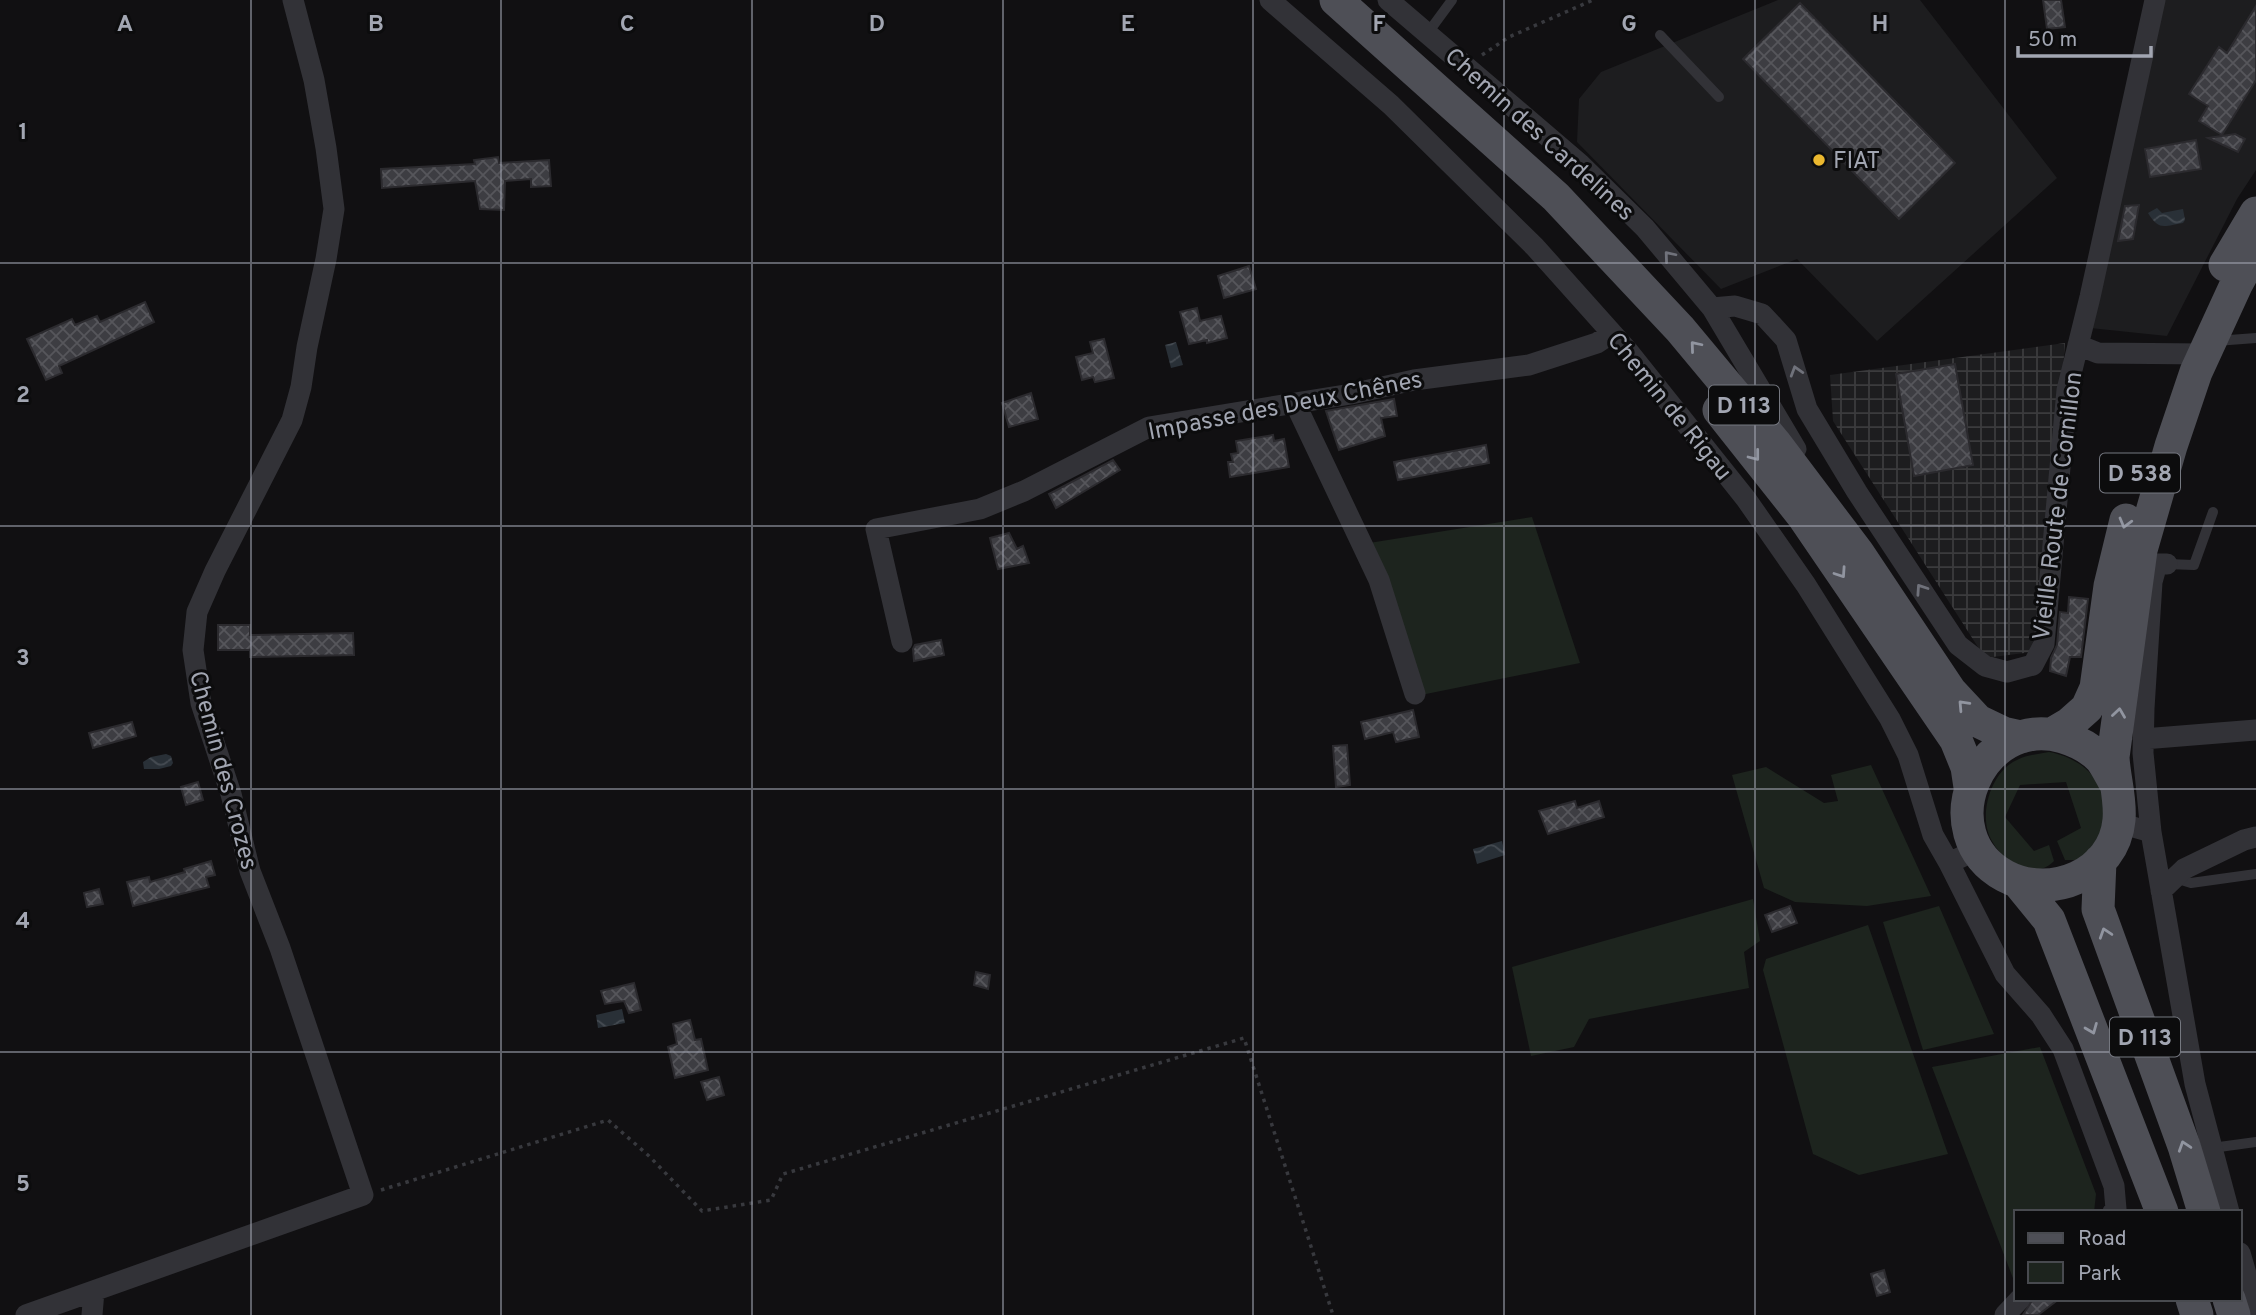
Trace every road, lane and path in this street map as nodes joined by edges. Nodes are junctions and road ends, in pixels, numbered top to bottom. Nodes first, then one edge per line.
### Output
1 (293, 0) edge
2 (1270, 0) edge
3 (1336, 0) edge
4 (1388, 0) edge
5 (1452, 0) edge
6 (1593, 0) edge
7 (2155, 0) edge
8 (1427, 34) junction
9 (1660, 35) dead end
10 (1465, 66) junction
11 (1437, 91) junction
12 (1719, 97) dead end
13 (2256, 213) edge
14 (2256, 248) edge
15 (1712, 308) junction
16 (1612, 333) junction
17 (2256, 338) edge
18 (2078, 345) junction
19 (2199, 349) junction
20 (1295, 403) junction
21 (2213, 512) dead end
22 (1858, 553) junction
23 (2167, 564) joint
24 (902, 642) dead end
25 (1415, 694) dead end
26 (2256, 730) edge
27 (2036, 736) junction
28 (2143, 739) junction
29 (2114, 781) junction
30 (1970, 787) junction
31 (2119, 823) junction
32 (2151, 832) junction
33 (2256, 837) edge
34 (1963, 856) junction
35 (2100, 861) junction
36 (2256, 874) edge
37 (2018, 882) junction
38 (2168, 884) junction
39 (2256, 1142) edge
40 (2212, 1148) junction
41 (363, 1195) junction
42 (2115, 1210) edge
43 (2161, 1210) edge
44 (2203, 1210) edge
45 (2228, 1210) edge
46 (2242, 1260) edge
47 (94, 1291) junction
48 (2018, 1301) edge
49 (2256, 1308) edge
50 (26, 1315) edge
51 (92, 1315) edge
52 (1333, 1315) edge
53 (2006, 1315) edge

1 - 41 street, Chemin des Crozes
2 - 16 street, Chemin de Rigau
3 - 11 main road, D 113
4 - 8 street, Chemin des Cardelines
5 - 8 lane
6 - 10 path
7 - 18 street, Vieille Route de Cornillon
8 - 10 street, Chemin des Cardelines
9 - 12 lane
15 -> 10 street, Chemin des Cardelines
22 -> 11 main road, D 113
11 -> 30 main road, D 113
13 - 19 main road, D 538
14 - 19 main road, D 538
18 -> 15 street, Vieille Route de Cornillon
15 - 22 street, Chemin des Cardelines
16 - 20 street, Impasse des Deux Chênes
16 - 34 street, Chemin de Rigau
17 - 19 lane
18 - 19 street
19 -> 27 main road, D 538
29 -> 19 main road, D 538
20 - 24 street, Impasse des Deux Chênes
20 - 25 street
21 - 23 lane
27 -> 22 main road, D 113
23 - 28 street
26 - 28 street
27 - 29 main road
27 - 30 main road
28 - 32 street
29 - 31 main road
30 - 34 main road
31 - 32 street
31 - 35 main road
32 - 38 street
33 - 38 street
34 - 37 main road
34 - 42 street, Chemin de Rigau
35 - 37 main road
44 -> 35 main road, D 113
36 - 38 lane
37 -> 43 main road, D 113
38 - 40 street
39 - 40 lane
40 - 45 street
41 - 47 street
41 - 52 path
46 - 49 street
47 - 50 street
47 - 51 street
48 - 53 street

